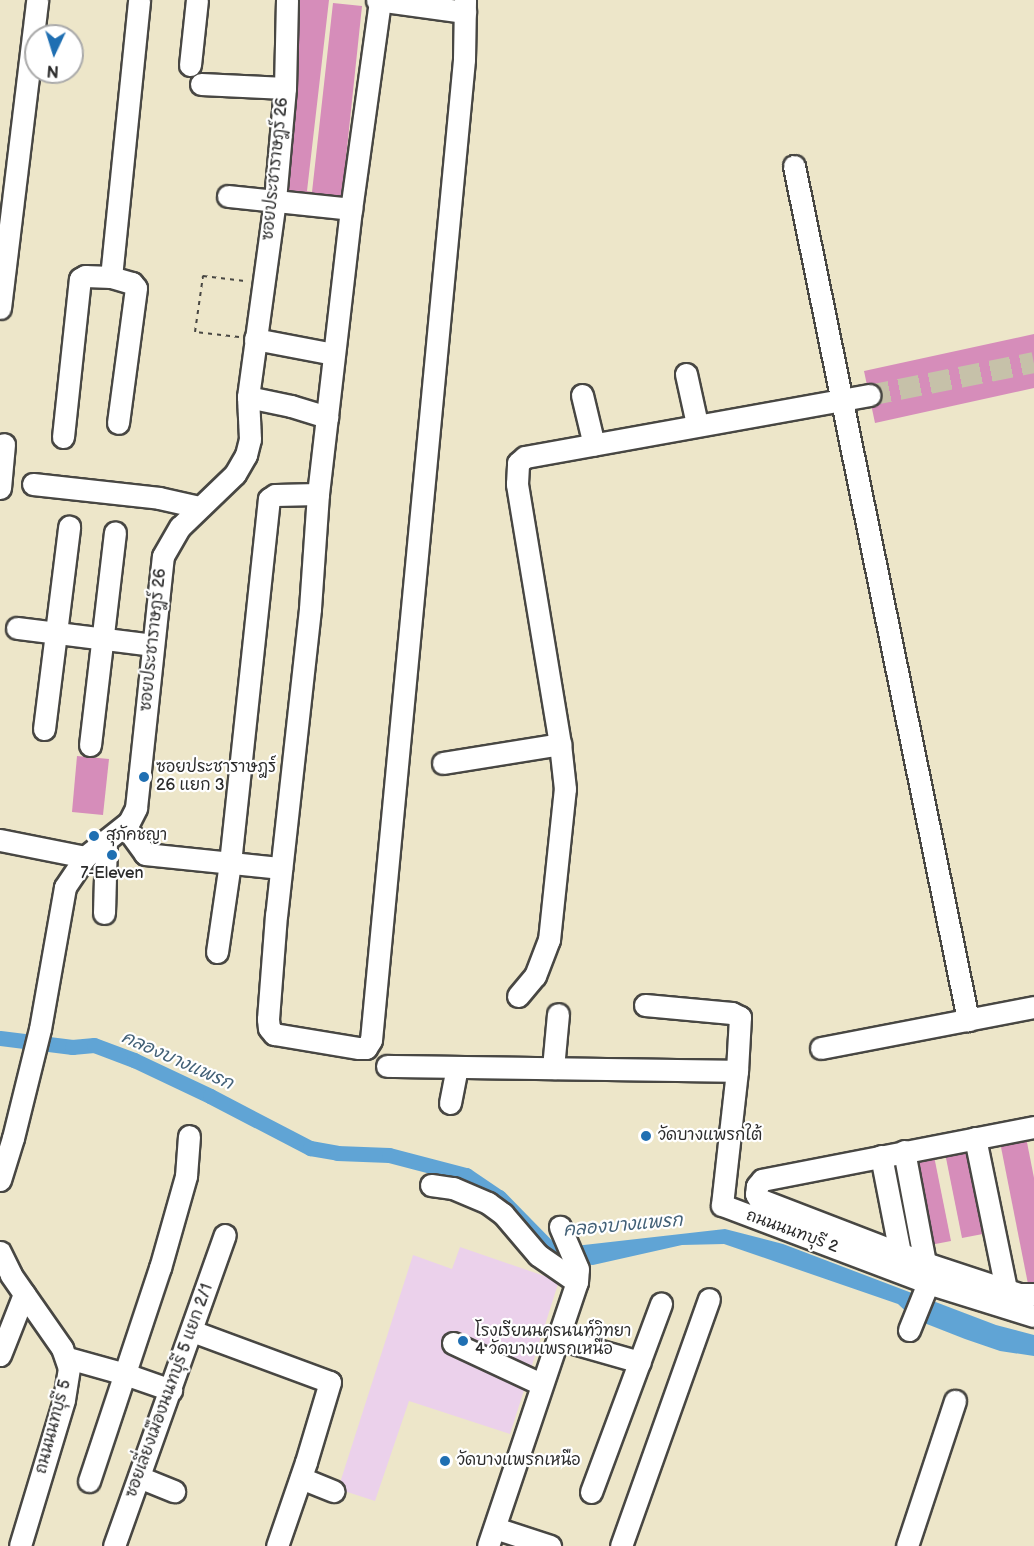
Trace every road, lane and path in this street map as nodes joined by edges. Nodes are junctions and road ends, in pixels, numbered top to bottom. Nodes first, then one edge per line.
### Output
1 (37, 0) edge
2 (139, 0) edge
3 (197, 0) edge
4 (287, 0) edge
5 (379, 0) edge
6 (436, 4) edge
7 (465, 6) edge
8 (190, 65) dead end
9 (201, 84) dead end
10 (285, 88) junction
11 (794, 166) dead end
12 (228, 196) dead end
13 (275, 200) junction
14 (351, 209) junction
15 (111, 277) junction
16 (263, 283) junction
17 (0, 308) edge
18 (255, 339) junction
19 (334, 354) junction
20 (686, 374) dead end
21 (582, 395) dead end
22 (869, 395) tunnel mouth
23 (248, 397) junction
24 (842, 400) junction
25 (327, 417) junction
26 (118, 423) dead end
27 (697, 424) junction
28 (63, 437) dead end
29 (4, 444) dead end
30 (594, 445) junction
31 (33, 484) dead end
32 (0, 488) edge
33 (318, 494) junction
34 (199, 507) junction
35 (69, 527) dead end
36 (115, 532) dead end
37 (17, 628) dead end
38 (56, 633) junction
39 (102, 639) junction
40 (153, 645) junction
41 (44, 729) dead end
42 (560, 744) junction
43 (90, 745) dead end
44 (442, 763) dead end
45 (125, 826) junction
46 (0, 840) edge
47 (106, 841) junction
48 (85, 857) junction
49 (230, 863) junction
50 (281, 868) junction
51 (104, 913) dead end
52 (217, 952) dead end
53 (518, 996) dead end
54 (645, 1005) dead end
55 (1034, 1007) edge
56 (558, 1014) dead end
57 (968, 1020) junction
58 (821, 1048) dead end
59 (387, 1066) dead end
60 (457, 1068) junction
61 (553, 1068) junction
62 (737, 1071) junction
63 (450, 1102) dead end
64 (1034, 1127) edge
65 (189, 1136) dead end
66 (975, 1138) junction
67 (904, 1151) junction
68 (881, 1156) junction
69 (0, 1180) edge
70 (431, 1185) dead end
71 (564, 1234) dead end
72 (225, 1235) dead end
73 (0, 1252) edge
74 (900, 1253) junction
75 (577, 1276) junction
76 (926, 1279) junction
77 (1006, 1289) junction
78 (24, 1294) junction
79 (1034, 1294) edge
80 (709, 1299) dead end
81 (661, 1304) dead end
82 (1034, 1316) edge
83 (910, 1327) dead end
84 (192, 1331) junction
85 (559, 1339) junction
86 (453, 1343) dead end
87 (0, 1355) edge
88 (68, 1359) junction
89 (640, 1362) junction
90 (124, 1374) junction
91 (541, 1384) junction
92 (171, 1390) junction
93 (955, 1401) dead end
94 (139, 1477) junction
95 (301, 1478) junction
96 (89, 1481) dead end
97 (174, 1491) dead end
98 (334, 1491) dead end
99 (591, 1492) dead end
100 (492, 1537) edge
101 (20, 1546) edge
102 (114, 1546) edge
103 (277, 1546) edge
104 (550, 1546) edge
105 (621, 1546) edge
106 (908, 1546) edge

1 - 17 street
2 - 15 street
3 - 8 street
4 - 10 street, ซอยประชาราษฎร์ 26
5 - 6 street
5 - 14 street
6 - 7 street
7 - 50 street
9 - 10 street
10 - 13 street, ซอยประชาราษฎร์ 26
11 - 24 street
12 - 13 street
13 - 14 street
13 - 16 street, ซอยประชาราษฎร์ 26
14 - 19 street
15 - 26 street
15 - 28 street
16 - 18 street, ซอยประชาราษฎร์ 26
16 - 18 path
18 - 19 street
18 - 23 street, ซอยประชาราษฎร์ 26
19 - 25 street
20 - 27 street
21 - 30 street
22 - 24 street
23 - 25 street
23 - 34 street, ซอยประชาราษฎร์ 26
24 - 27 street
24 - 57 street
25 - 33 street
27 - 30 street
29 - 32 street
30 - 42 street
31 - 34 street
33 - 49 street
33 - 50 street
34 - 40 street, ซอยประชาราษฎร์ 26
35 - 38 street
36 - 39 street
37 - 38 street
38 - 39 street
38 - 41 street
39 - 40 street
39 - 43 street
40 - 45 street, ซอยประชาราษฎร์ 26
42 - 44 street
42 - 53 street
45 - 47 street, ซอยประชาราษฎร์ 26
45 - 49 street
46 - 48 street
47 - 48 street, ซอยประชาราษฎร์ 26
47 - 51 street
48 - 69 street, ซอยประชาราษฎร์ 26
49 - 50 street
49 - 52 street
54 - 62 street, ถนนนนทบุรี 2
55 - 57 street
56 - 61 street
57 - 58 street
59 - 60 street
60 - 61 street
60 - 63 street
61 - 62 street
62 - 76 street, ถนนนนทบุรี 2
64 - 66 street
65 - 90 street
66 - 67 street
66 - 77 street
67 - 68 street
67 - 76 street
68 - 74 street
68 - 74 street
70 - 75 street
71 - 75 street
72 - 84 street, ซอยเลี่ยงเมืองนนทบุรี 5 แยก 2/1
73 - 78 street, ถนนนนทบุรี 5
74 - 76 street
75 - 85 street
76 - 77 street
76 - 82 street, ถนนนนทบุรี 2
76 - 83 street
77 - 79 street
78 - 87 street
78 - 88 street, ถนนนนทบุรี 5
80 - 105 street
81 - 89 street
84 - 92 street, ซอยเลี่ยงเมืองนนทบุรี 5 แยก 2/1
84 - 95 street
85 - 89 street
85 - 91 street
86 - 91 street
88 - 90 street
88 - 101 street, ถนนนนทบุรี 5
89 - 99 street
90 - 92 street
90 - 96 street
91 - 100 street
92 - 94 street, ซอยเลี่ยงเมืองนนทบุรี 5 แยก 2/1
93 - 106 street
94 - 97 street
94 - 102 street, ซอยเลี่ยงเมืองนนทบุรี 5 แยก 2/1
95 - 98 street
95 - 103 street
100 - 104 street

